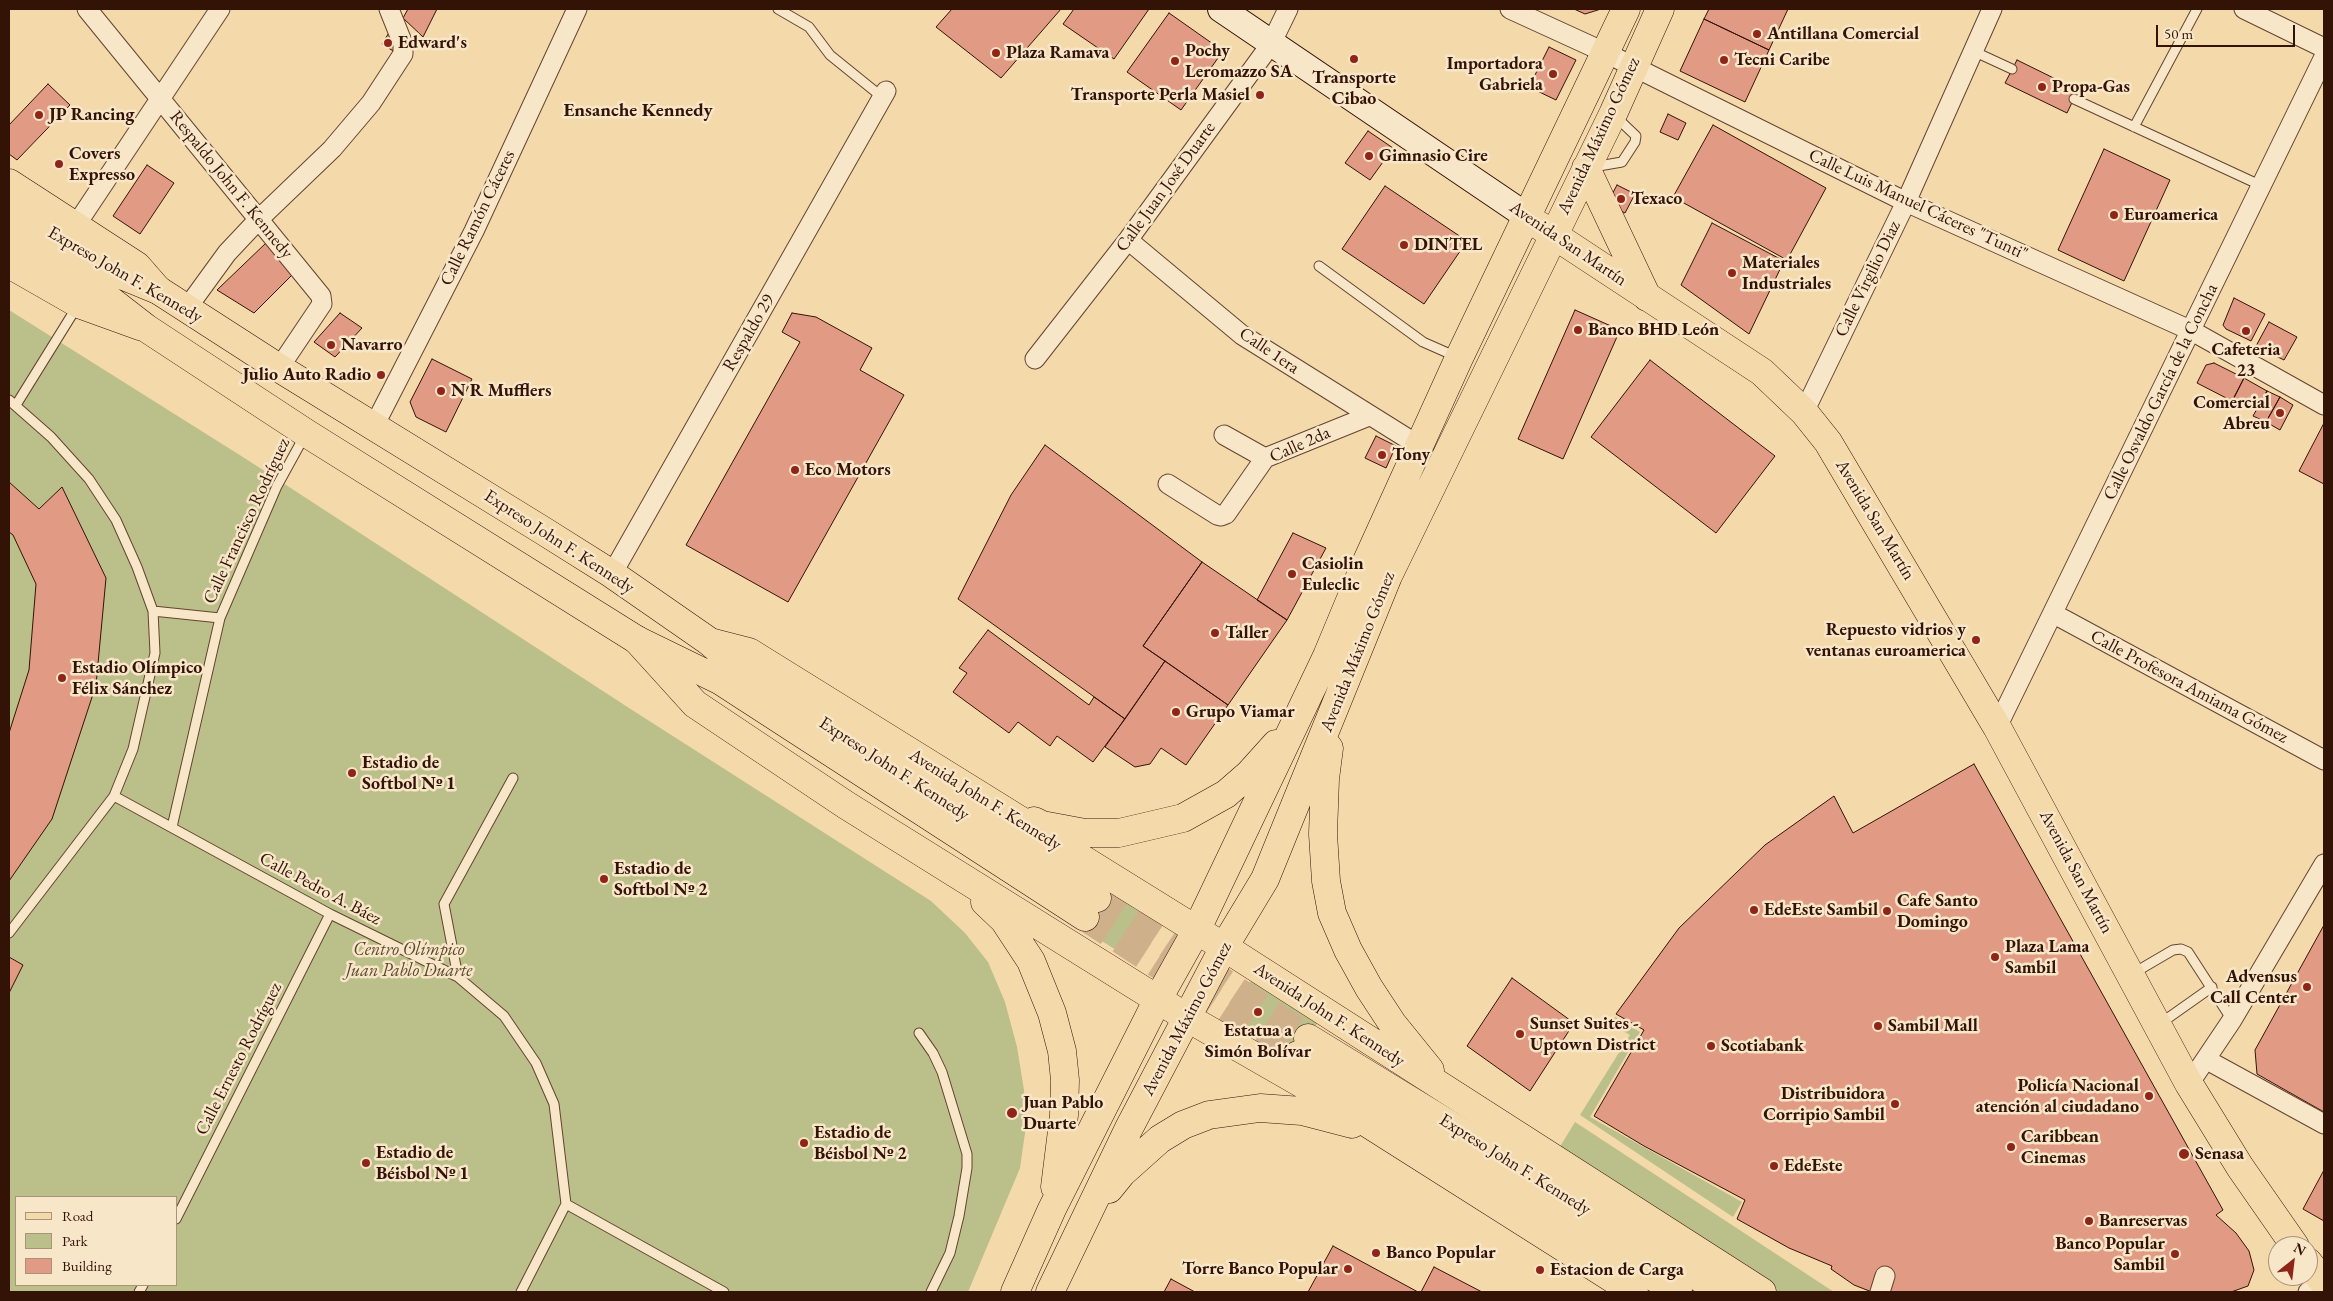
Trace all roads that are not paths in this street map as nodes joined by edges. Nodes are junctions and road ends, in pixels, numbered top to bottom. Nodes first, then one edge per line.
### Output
1 (88, 9) edge
2 (220, 9) edge
3 (389, 9) edge
4 (577, 9) edge
5 (778, 9) edge
6 (1221, 9) edge
7 (1288, 9) edge
8 (1510, 9) edge
9 (1626, 9) edge
10 (1660, 9) edge
11 (1992, 9) edge
12 (2197, 9) edge
13 (2244, 9) edge
14 (1271, 44) junction
15 (2324, 48) edge
16 (1973, 51) junction
17 (1604, 52) junction
18 (2324, 57) edge
19 (1632, 66) junction
20 (2012, 69) dead end
21 (884, 94) joint
22 (161, 99) junction
23 (2074, 100) dead end
24 (2134, 128) junction
25 (1586, 168) junction
26 (9, 183) edge
27 (2262, 186) junction
28 (1906, 202) junction
29 (9, 207) edge
30 (1528, 217) junction
31 (259, 219) junction
32 (76, 225) junction
33 (9, 234) edge
34 (1553, 235) junction
35 (1128, 240) junction
36 (9, 264) edge
37 (1319, 266) dead end
38 (158, 290) junction
39 (1647, 297) junction
40 (79, 304) junction
41 (187, 308) junction
42 (146, 328) junction
43 (2192, 331) junction
44 (1459, 358) junction
45 (1035, 359) dead end
46 (279, 368) junction
47 (12, 403) edge
48 (2324, 405) edge
49 (1804, 412) junction
50 (1369, 416) junction
51 (374, 426) junction
52 (306, 433) junction
53 (1224, 435) dead end
54 (1421, 446) junction
55 (1265, 458) junction
56 (1168, 484) dead end
57 (612, 574) junction
58 (153, 612) junction
59 (2054, 614) junction
60 (220, 618) junction
61 (637, 640) junction
62 (710, 642) junction
63 (1302, 708) junction
64 (1335, 710) junction
65 (1997, 727) junction
66 (2324, 760) edge
67 (513, 778) dead end
68 (114, 796) junction
69 (984, 800) junction
70 (172, 827) junction
71 (2324, 864) edge
72 (958, 874) junction
73 (330, 914) junction
74 (1196, 930) junction
75 (9, 933) edge
76 (1224, 947) junction
77 (2132, 975) junction
78 (458, 977) junction
79 (2212, 988) junction
80 (1158, 998) junction
81 (1186, 1017) junction
82 (2232, 1020) junction
83 (2159, 1025) junction
84 (919, 1033) dead end
85 (2207, 1060) junction
86 (2190, 1084) junction
87 (1458, 1097) junction
88 (2324, 1124) edge
89 (1420, 1158) junction
90 (566, 1204) junction
91 (1052, 1209) junction
92 (178, 1215) edge
93 (1084, 1222) junction
94 (2288, 1236) edge
95 (521, 1292) edge
96 (724, 1292) edge
97 (931, 1292) edge
98 (1015, 1292) edge
99 (1050, 1292) edge
100 (1634, 1292) edge
101 (1678, 1292) edge
102 (1723, 1292) edge
103 (1762, 1292) edge

1 - 22 street, Respaldo John F. Kennedy
2 - 22 street
3 - 31 street
4 - 51 street, Calle Ramón Cáceres
5 - 21 lane
6 - 14 main road, Avenida San Martín
7 - 14 street, Calle Juan José Duarte
8 - 17 street, Calle Luis Manuel Cáceres "Tunti"
9 - 17 main road, Avenida Máximo Gómez
10 - 19 main road, Avenida Máximo Gómez
11 - 16 street, Calle Virgilio Diaz
12 - 24 lane
13 - 15 street
14 - 30 main road, Avenida San Martín
14 - 35 street, Calle Juan José Duarte
16 - 20 lane
16 - 28 street, Calle Virgilio Diaz
17 - 19 street, Calle Luis Manuel Cáceres "Tunti"
17 - 30 main road, Avenida Máximo Gómez
18 - 27 street, Calle Osvaldo García de la Concha
19 - 25 main road, Avenida Máximo Gómez
19 - 28 street, Calle Luis Manuel Cáceres "Tunti"
21 - 57 street, Respaldo 29
22 - 31 street, Respaldo John F. Kennedy
22 - 32 street
23 - 24 lane
24 - 27 lane
25 - 34 main road, Avenida Máximo Gómez
25 - 39 main road
26 - 32 main road
27 - 43 street, Calle Osvaldo García de la Concha
28 - 43 street, Calle Luis Manuel Cáceres "Tunti"
28 - 49 street, Calle Virgilio Diaz
29 - 38 main road, Expreso John F. Kennedy
30 - 34 main road, Avenida San Martín
30 - 44 main road, Avenida Máximo Gómez
31 - 41 street
31 - 46 street, Respaldo John F. Kennedy
32 - 38 main road
33 - 42 main road, Expreso John F. Kennedy
34 - 39 main road, Avenida San Martín
34 - 64 main road, Avenida Máximo Gómez
35 - 45 street, Calle Juan José Duarte
35 - 50 street, Calle 1era
36 - 40 main road
37 - 44 lane
38 - 41 main road, Expreso John F. Kennedy
39 - 49 main road, Avenida San Martín
40 - 42 main road
40 - 47 lane
41 - 46 main road, Expreso John F. Kennedy
42 - 52 main road, Expreso John F. Kennedy
43 - 48 street, Calle Luis Manuel Cáceres "Tunti"
43 - 59 street, Calle Osvaldo García de la Concha
44 - 54 main road, Avenida Máximo Gómez
46 - 51 main road, Expreso John F. Kennedy
47 - 58 lane
49 - 65 main road, Avenida San Martín
50 - 54 street, Calle 1era
50 - 55 street, Calle 2da
51 - 57 main road, Expreso John F. Kennedy
52 - 60 lane, Calle Francisco Rodríguez
52 - 61 main road, Expreso John F. Kennedy
53 - 55 street
54 - 63 main road, Avenida Máximo Gómez
55 - 56 street, Calle 2da
57 - 62 main road, Expreso John F. Kennedy
58 - 60 lane
58 - 68 lane
59 - 65 street, Calle Osvaldo García de la Concha
59 - 66 street, Calle Profesora Amiama Gómez
60 - 70 lane, Calle Francisco Rodríguez
61 - 62 main road, Expreso John F. Kennedy
61 - 72 main road
62 - 69 main road, Avenida John F. Kennedy
63 - 69 main road
63 - 74 main road, Avenida Máximo Gómez
64 - 76 main road, Avenida Máximo Gómez
64 - 87 main road
65 - 77 main road, Avenida San Martín
67 - 78 lane
68 - 70 lane, Calle Pedro A. Báez
68 - 75 lane
69 - 74 main road, Avenida John F. Kennedy
70 - 73 lane, Calle Pedro A. Báez
71 - 82 street
72 - 80 main road
72 - 91 main road
73 - 78 lane, Calle Pedro A. Báez
73 - 92 lane, Calle Ernesto Rodríguez
74 - 76 main road, Avenida John F. Kennedy
74 - 80 main road, Avenida Máximo Gómez
76 - 81 main road, Avenida Máximo Gómez
76 - 87 main road, Avenida John F. Kennedy
77 - 79 lane
77 - 83 main road, Avenida San Martín
78 - 90 lane, Calle Pedro A. Báez
79 - 82 lane
79 - 83 lane
80 - 81 main road
80 - 91 main road, Avenida Máximo Gómez
81 - 89 main road
81 - 93 main road, Avenida Máximo Gómez
82 - 85 street
83 - 86 main road, Avenida San Martín
84 - 97 lane
85 - 86 street
85 - 88 street
86 - 94 main road, Avenida San Martín
87 - 103 main road, Avenida John F. Kennedy
89 - 93 main road
89 - 100 main road
90 - 95 lane
90 - 96 lane
91 - 98 main road, Avenida Máximo Gómez
93 - 99 main road, Avenida Máximo Gómez
101 - 102 main road, Expreso John F. Kennedy

